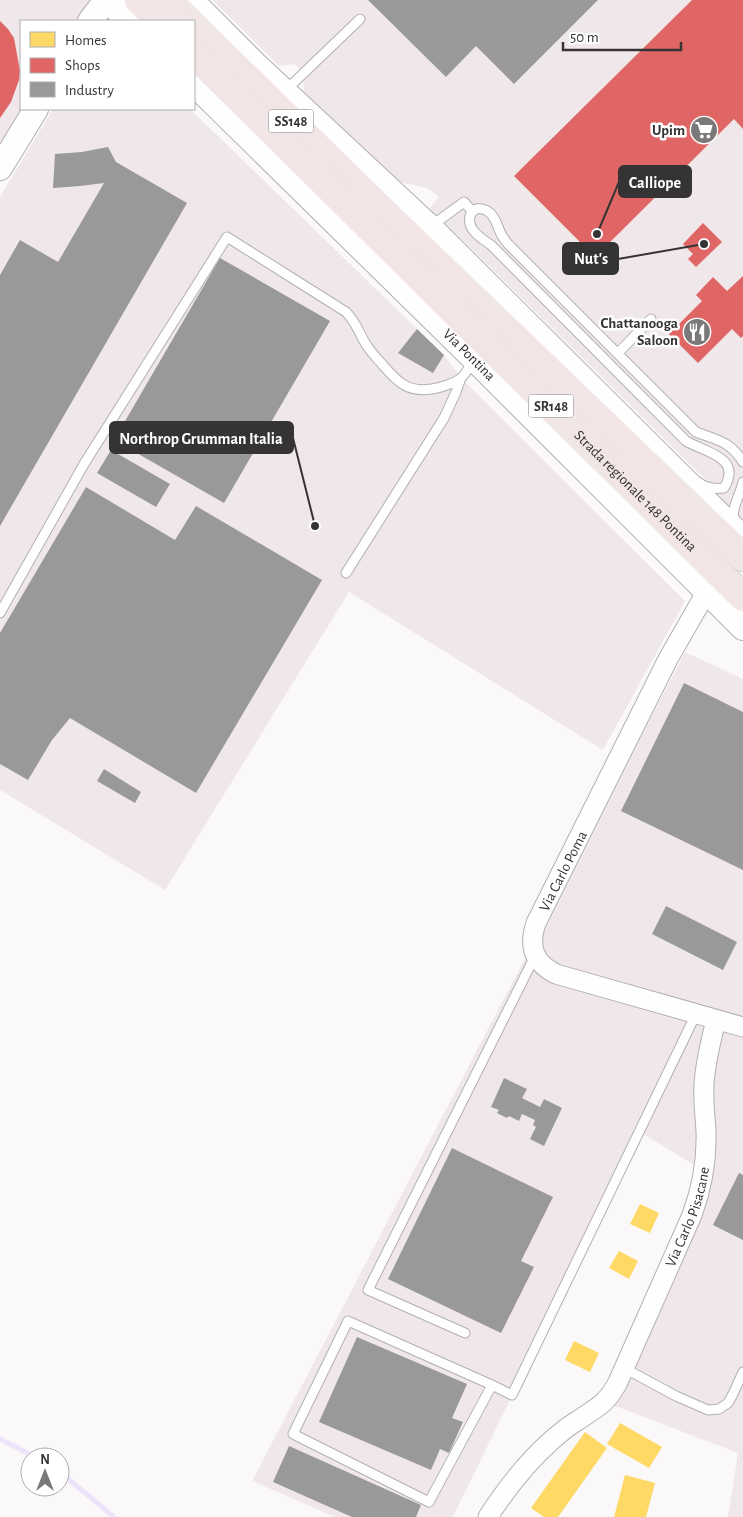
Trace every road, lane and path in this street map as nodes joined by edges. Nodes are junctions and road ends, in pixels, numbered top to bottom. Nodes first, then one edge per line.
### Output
1 (106, 0) edge
2 (139, 0) edge
3 (167, 0) edge
4 (191, 0) edge
5 (360, 19) dead end
6 (91, 20) edge
7 (128, 20) edge
8 (159, 20) edge
9 (188, 20) edge
10 (195, 27) edge
11 (195, 55) edge
12 (195, 85) edge
13 (285, 91) junction
14 (35, 110) edge
15 (0, 168) edge
16 (472, 211) junction
17 (359, 216) joint
18 (388, 216) joint
19 (430, 227) junction
20 (651, 319) dead end
21 (618, 353) junction
22 (474, 359) junction
23 (461, 378) junction
24 (627, 423) junction
25 (743, 462) edge
26 (743, 482) edge
27 (739, 534) edge
28 (743, 557) edge
29 (346, 573) dead end
30 (708, 591) junction
31 (743, 597) edge
32 (0, 613) edge
33 (743, 628) edge
34 (535, 956) junction
35 (696, 1014) junction
36 (716, 1020) junction
37 (743, 1027) edge
38 (466, 1333) dead end
39 (624, 1368) junction
40 (743, 1372) edge
41 (492, 1385) junction
42 (488, 1517) edge

1 - 6 street
1 - 7 street
2 - 8 highway
3 - 9 highway
4 - 13 street
5 - 13 lane
10 - 18 highway, SS148
11 - 17 highway, SS148
12 - 22 street, Via Pontina
13 - 19 street
14 - 15 street
16 - 19 lane
16 - 21 lane
16 - 24 lane
17 - 31 highway, Strada regionale 148 Pontina / SR148
18 - 28 highway, Strada regionale 148 Pontina / SR148
19 - 24 street
20 - 21 lane
21 - 25 lane
22 - 23 lane
22 - 30 street, Via Pontina
23 - 29 lane
23 - 32 lane
24 - 27 street
26 - 27 lane
30 - 33 street, Via Pontina
30 - 34 street, Via Carlo Poma
34 - 35 street
34 - 38 lane
35 - 36 street
35 - 41 lane
36 - 37 street
36 - 39 street, Via Carlo Pisacane
39 - 40 lane
39 - 42 street, Via Carlo Pisacane
41 - 41 lane

